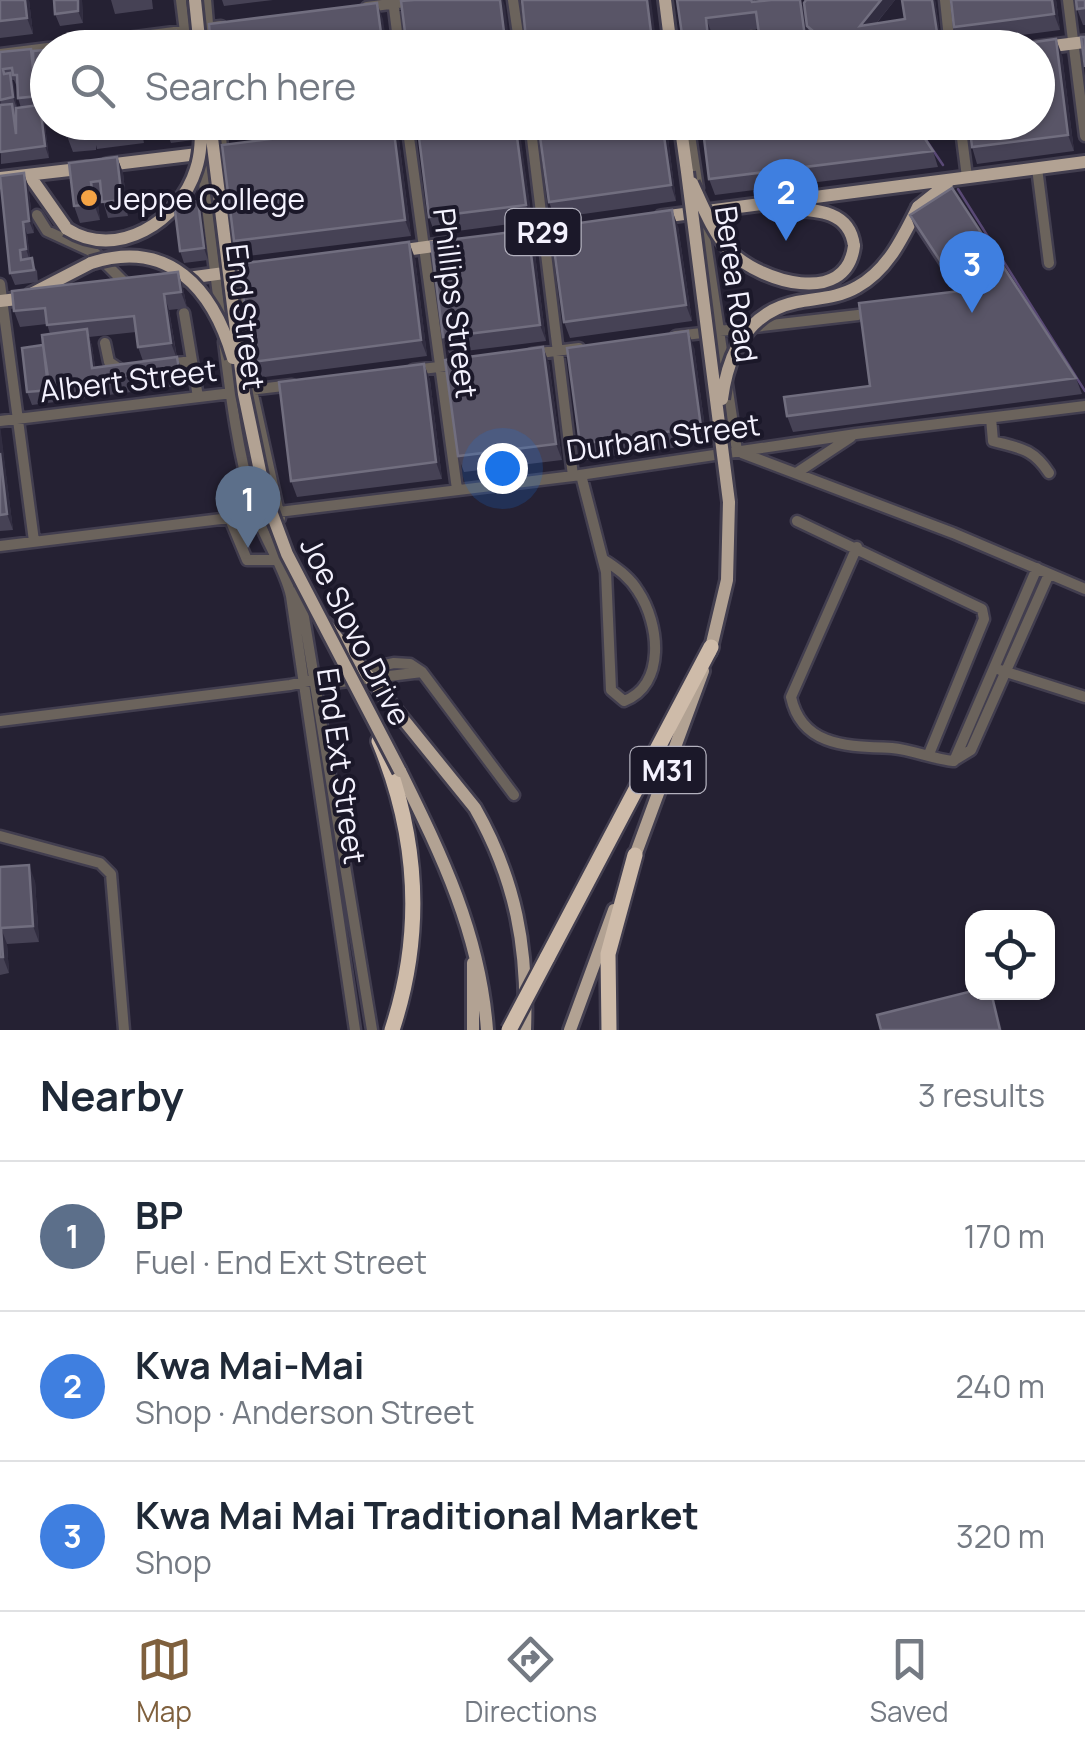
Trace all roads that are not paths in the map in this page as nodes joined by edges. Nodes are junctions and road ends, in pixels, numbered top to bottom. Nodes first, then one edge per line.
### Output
1 (182, 0) edge
2 (195, 0) edge
3 (206, 0) edge
4 (420, 0) edge
5 (513, 0) edge
6 (668, 0) edge
7 (944, 0) edge
8 (1068, 0) edge
9 (393, 2) edge
10 (356, 8) edge
11 (226, 25) edge
12 (207, 27) junction
13 (185, 30) joint
14 (198, 30) edge
15 (207, 30) edge
16 (396, 30) edge
17 (517, 30) edge
18 (672, 30) edge
19 (948, 30) edge
20 (1079, 43) edge
21 (30, 50) edge
22 (0, 54) edge
23 (1085, 136) edge
24 (198, 140) edge
25 (200, 140) edge
26 (212, 140) edge
27 (220, 140) edge
28 (409, 140) edge
29 (532, 140) edge
30 (682, 140) edge
31 (691, 140) edge
32 (962, 140) edge
33 (241, 149) edge
34 (978, 150) edge
35 (222, 152) junction
36 (964, 153) junction
37 (200, 154) junction
38 (1085, 162) edge
39 (1037, 168) junction
40 (686, 172) junction
41 (29, 175) junction
42 (815, 177) edge
43 (0, 178) edge
44 (963, 178) junction
45 (818, 197) junction
46 (751, 206) junction
47 (701, 211) junction
48 (37, 215) dead end
49 (647, 218) edge
50 (577, 228) edge
51 (543, 232) junction
52 (492, 238) edge
53 (458, 243) edge
54 (424, 247) junction
55 (387, 252) edge
56 (1048, 264) dead end
57 (275, 266) edge
58 (237, 272) junction
59 (215, 274) junction
60 (162, 281) edge
61 (145, 283) edge
62 (0, 284) edge
63 (127, 285) junction
64 (110, 287) edge
65 (76, 292) edge
66 (25, 298) junction
67 (1, 301) edge
68 (184, 314) dead end
69 (858, 315) edge
70 (718, 332) junction
71 (664, 338) edge
72 (105, 342) dead end
73 (593, 346) edge
74 (558, 350) junction
75 (524, 355) edge
76 (192, 361) junction
77 (472, 362) edge
78 (160, 366) edge
79 (438, 367) junction
80 (128, 370) edge
81 (401, 372) edge
82 (308, 383) edge
83 (242, 392) junction
84 (198, 397) junction
85 (1085, 406) edge
86 (720, 416) junction
87 (16, 418) junction
88 (990, 418) junction
89 (0, 420) edge
90 (856, 434) junction
91 (737, 452) junction
92 (798, 472) junction
93 (1049, 473) dead end
94 (577, 475) junction
95 (457, 489) junction
96 (278, 513) junction
97 (256, 516) junction
98 (230, 519) junction
99 (797, 520) dead end
100 (34, 541) junction
101 (0, 546) edge
102 (857, 547) junction
103 (603, 559) junction
104 (278, 560) junction
105 (1037, 568) junction
106 (1049, 574) junction
107 (1085, 590) edge
108 (302, 596) junction
109 (712, 647) junction
110 (1000, 670) junction
111 (369, 674) junction
112 (311, 682) junction
113 (1085, 697) edge
114 (362, 699) junction
115 (0, 721) edge
116 (929, 754) junction
117 (514, 795) dead end
118 (0, 836) edge
119 (636, 855) junction
120 (473, 940) junction
121 (393, 1029) edge
122 (124, 1030) edge
123 (355, 1030) edge
124 (372, 1030) edge
125 (474, 1030) edge
126 (487, 1030) edge
127 (509, 1030) edge
128 (525, 1030) edge
129 (570, 1030) edge
130 (609, 1030) edge

1 - 13 street
2 - 14 main road, bridge
3 - 12 street
4 - 9 street
5 - 17 street
6 - 18 main road
7 - 19 street
8 - 20 street
9 - 10 street
9 - 16 street
11 - 12 street
12 - 13 street
12 - 15 street
20 - 23 street
21 - 22 street
24 - 41 main road, bridge
25 - 37 street, End Street
26 - 83 main road, Joe Slovo Drive, bridge
27 - 35 street, End Street
28 - 54 street, Phillips Street
29 - 51 street
30 - 40 main road, M31
31 - 47 street, Berea Road
32 - 36 street
33 - 35 main road
34 - 36 street
35 - 37 main road
35 - 58 street, End Street
36 - 44 street
37 - 41 main road
37 - 59 street, End Street
38 - 39 main road
39 - 44 main road
39 - 56 street
40 - 46 main road, bridge
40 - 86 main road, M31, bridge
41 - 43 main road
42 - 45 street
44 - 45 main road
44 - 86 main road, bridge
45 - 46 main road
46 - 47 main road
47 - 49 main road
47 - 70 street, Berea Road
48 - 63 street
50 - 51 main road, R29
51 - 52 main road, R29
51 - 74 street
53 - 54 main road
54 - 55 main road
54 - 79 street, Phillips Street
57 - 58 main road
58 - 59 main road
58 - 83 street, End Street
59 - 60 main road
59 - 83 street, End Street
61 - 63 main road
62 - 67 street
63 - 64 main road
65 - 66 main road
66 - 67 main road
66 - 83 main road, bridge
67 - 87 street
68 - 76 street
69 - 70 street
70 - 71 street
70 - 91 street, Berea Road
72 - 80 street
73 - 74 street
74 - 75 street
74 - 94 street
76 - 78 street
76 - 84 street
77 - 79 street
79 - 81 street
79 - 95 street, Phillips Street
82 - 83 street, Albert Street
83 - 84 street, Albert Street
83 - 96 street, End Street
83 - 97 street, End Street
83 - 114 main road, Joe Slovo Drive, bridge
84 - 87 street, Albert Street
85 - 88 street, Durban Street
86 - 109 main road, M31, bridge
87 - 89 street, Albert Street
87 - 100 street
88 - 90 street, Durban Street
88 - 93 street
90 - 91 street, Durban Street
90 - 92 street, Durban Street
91 - 92 street
91 - 94 street, Durban Street
92 - 105 street
94 - 95 street, Durban Street
94 - 103 street
95 - 96 street, Durban Street
96 - 97 street, Durban Street
96 - 108 street, End Ext Street
97 - 98 street, Durban Street
97 - 104 street, End Ext Street
98 - 100 street, Durban Street
98 - 104 street
99 - 102 street
100 - 101 street, Durban Street
102 - 116 street
102 - 116 street
103 - 103 street
104 - 112 street, End Ext Street
105 - 106 street
105 - 110 street
106 - 107 street
106 - 110 street
108 - 111 main road
108 - 112 street, End Ext Street
109 - 119 main road, M31
109 - 127 highway, bridge
110 - 113 street
110 - 116 street
111 - 112 street
111 - 117 street
111 - 128 main road
112 - 115 street
112 - 123 street, End Ext Street
112 - 124 street, End Ext Street
114 - 120 main road, Joe Slovo Drive, bridge
114 - 121 highway, bridge
118 - 122 street
119 - 129 main road, M31
119 - 130 highway
120 - 125 main road
120 - 126 main road, Joe Slovo Drive

